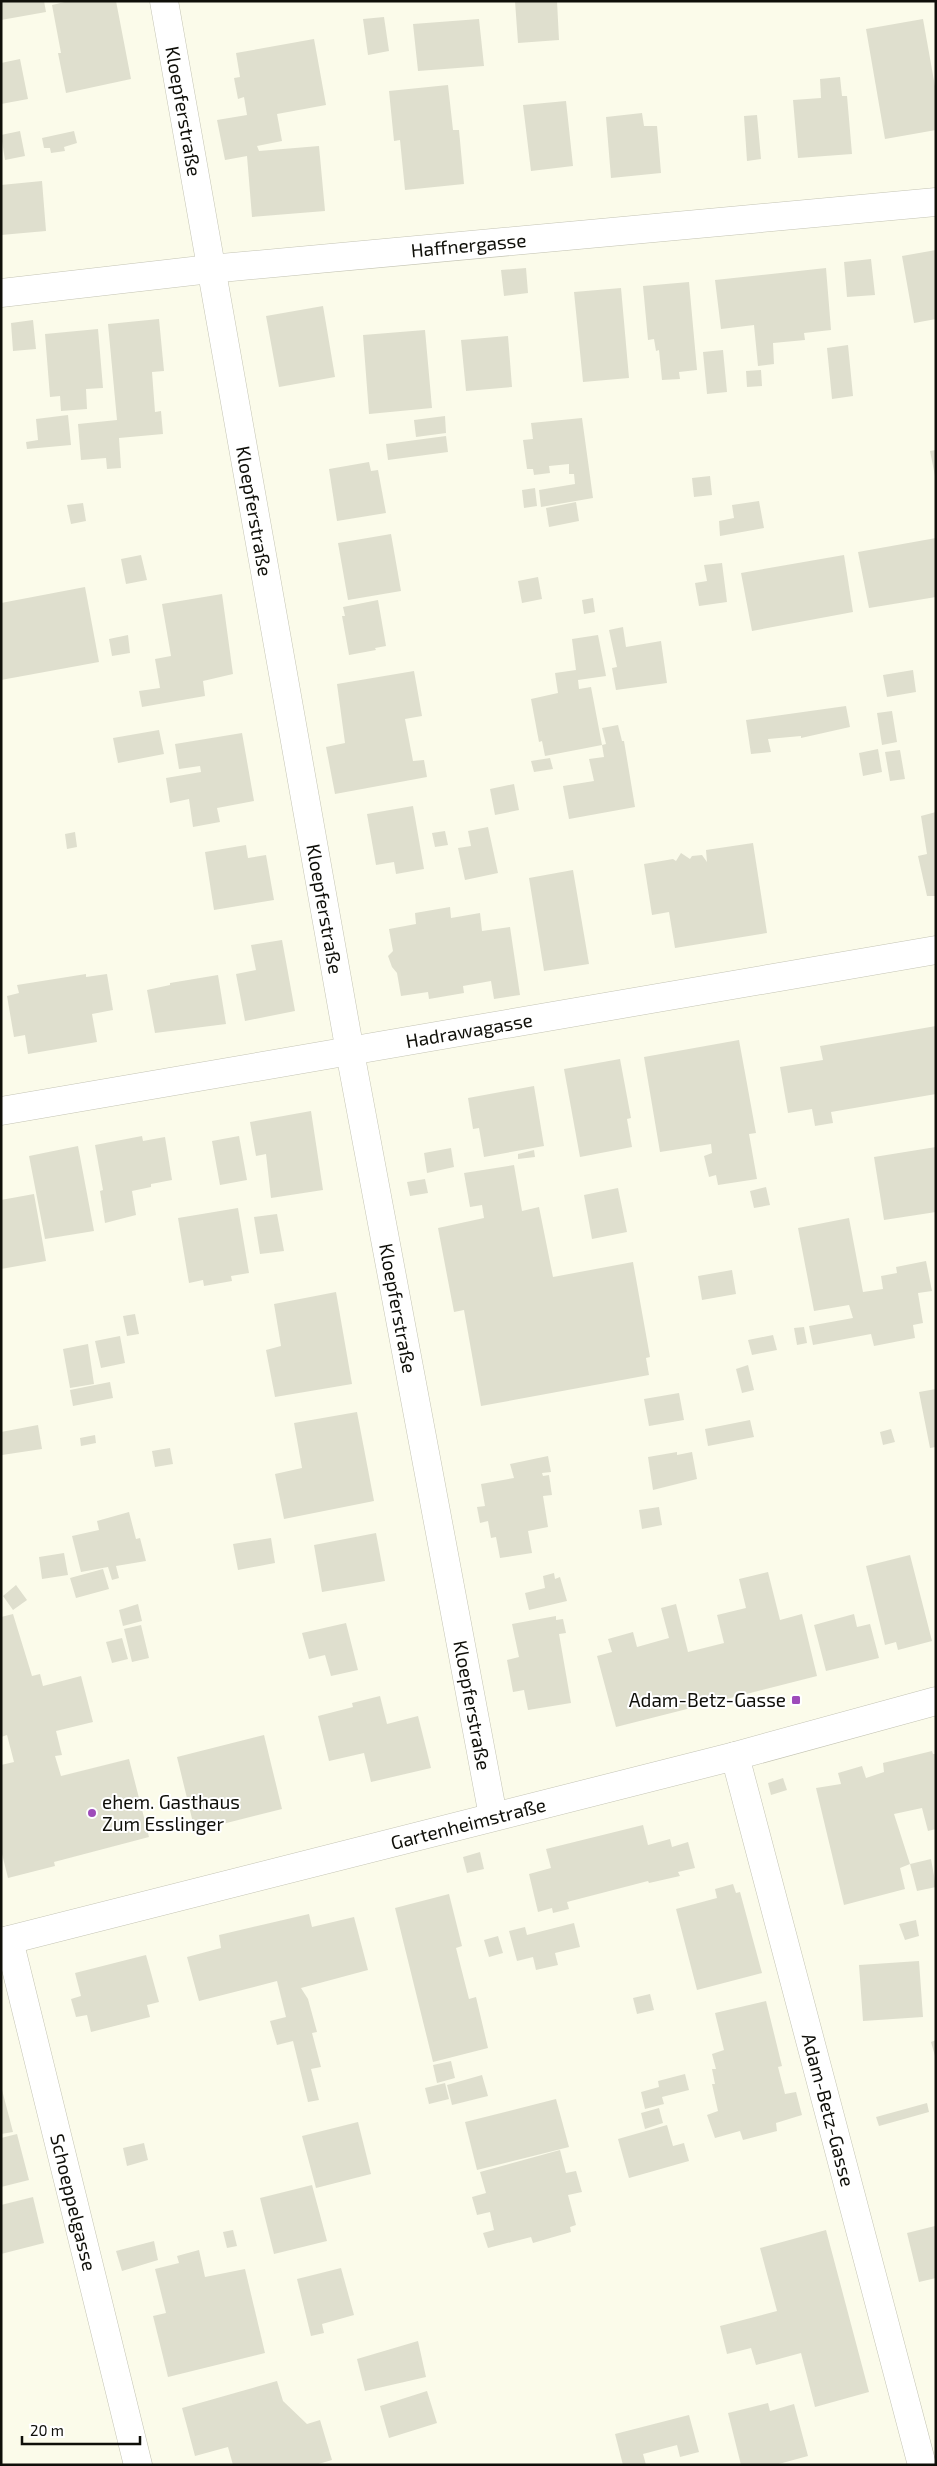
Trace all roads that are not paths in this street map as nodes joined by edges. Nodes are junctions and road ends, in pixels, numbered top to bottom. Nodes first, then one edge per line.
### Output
1 (164, 1) edge
2 (936, 202) edge
3 (210, 269) junction
4 (1, 293) edge
5 (936, 950) edge
6 (350, 1052) junction
7 (1, 1111) edge
8 (936, 1701) edge
9 (735, 1756) junction
10 (492, 1816) junction
11 (5, 1941) edge
12 (138, 2465) edge
13 (922, 2465) edge

1 - 3 street, Kloepferstraße
2 - 3 street, Haffnergasse
3 - 4 street, Haffnergasse
3 - 6 street, Kloepferstraße
5 - 6 street, Hadrawagasse
6 - 7 street, Hadrawagasse
6 - 10 street, Kloepferstraße
8 - 9 street, Gartenheimstraße
9 - 10 street, Gartenheimstraße
9 - 13 street, Adam-Betz-Gasse
10 - 11 street, Gartenheimstraße
11 - 12 street, Schoeppelgasse

